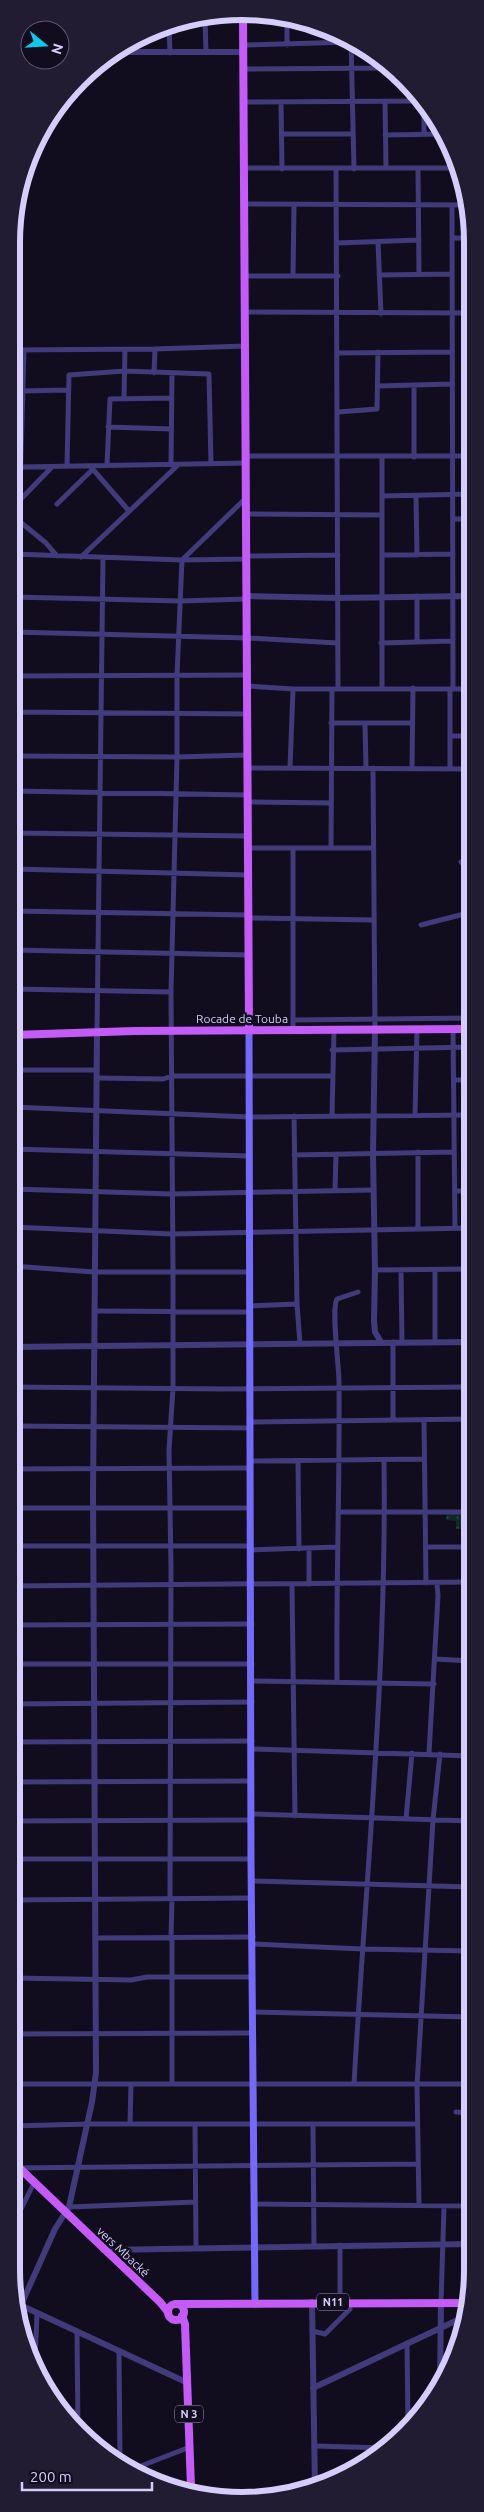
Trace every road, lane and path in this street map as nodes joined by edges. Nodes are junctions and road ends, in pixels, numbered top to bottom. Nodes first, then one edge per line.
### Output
1 (243, 20) edge
2 (205, 23) edge
3 (287, 25) edge
4 (169, 33) edge
5 (339, 43) edge
6 (287, 45) junction
7 (244, 49) junction
8 (352, 49) edge
9 (127, 52) edge
10 (206, 52) junction
11 (170, 53) junction
12 (380, 68) edge
13 (244, 69) junction
14 (352, 69) junction
15 (353, 101) junction
16 (385, 101) junction
17 (413, 101) edge
18 (244, 102) junction
19 (281, 102) junction
20 (424, 115) edge
21 (282, 134) junction
22 (353, 134) junction
23 (424, 134) junction
24 (436, 134) edge
25 (385, 135) junction
26 (245, 168) junction
27 (386, 168) junction
28 (418, 168) junction
29 (451, 168) edge
30 (282, 169) junction
31 (336, 169) junction
32 (354, 169) junction
33 (245, 204) junction
34 (419, 205) junction
35 (452, 205) junction
36 (461, 205) edge
37 (294, 206) junction
38 (336, 206) junction
39 (452, 238) junction
40 (464, 238) edge
41 (418, 240) junction
42 (378, 242) junction
43 (337, 243) junction
44 (419, 274) junction
45 (452, 274) junction
46 (379, 275) junction
47 (246, 276) junction
48 (293, 276) junction
49 (338, 276) junction
50 (246, 312) junction
51 (452, 313) junction
52 (464, 313) edge
53 (337, 314) junction
54 (381, 314) junction
55 (246, 346) junction
56 (125, 349) junction
57 (155, 349) junction
58 (20, 350) edge
59 (24, 350) junction
60 (378, 352) junction
61 (452, 352) junction
62 (338, 354) junction
63 (125, 371) junction
64 (154, 373) junction
65 (172, 373) junction
66 (452, 384) junction
67 (414, 385) junction
68 (378, 386) junction
69 (67, 390) junction
70 (23, 391) junction
71 (124, 397) junction
72 (172, 398) junction
73 (23, 399) joint
74 (338, 412) junction
75 (108, 427) junction
76 (171, 428) junction
77 (21, 446) joint
78 (464, 456) edge
79 (338, 457) junction
80 (382, 457) junction
81 (414, 457) junction
82 (454, 457) junction
83 (247, 459) junction
84 (211, 464) junction
85 (107, 465) junction
86 (171, 465) junction
87 (178, 465) junction
88 (52, 466) junction
89 (67, 466) junction
90 (21, 468) junction
91 (91, 468) junction
92 (20, 483) edge
93 (464, 494) edge
94 (453, 495) junction
95 (247, 496) junction
96 (382, 496) junction
97 (416, 496) junction
98 (20, 499) edge
99 (57, 504) dead end
100 (129, 511) junction
101 (248, 514) junction
102 (338, 515) junction
103 (381, 515) junction
104 (453, 519) junction
105 (464, 519) edge
106 (20, 522) edge
107 (453, 554) junction
108 (20, 555) edge
109 (338, 555) junction
110 (382, 555) junction
111 (417, 555) junction
112 (57, 556) junction
113 (81, 557) junction
114 (248, 557) junction
115 (103, 558) junction
116 (182, 560) junction
117 (417, 596) junction
118 (454, 596) junction
119 (464, 596) edge
120 (20, 597) edge
121 (381, 597) junction
122 (248, 598) junction
123 (337, 598) junction
124 (103, 599) junction
125 (180, 600) junction
126 (20, 632) edge
127 (102, 634) junction
128 (178, 636) junction
129 (248, 638) junction
130 (453, 641) junction
131 (417, 642) junction
132 (337, 643) junction
133 (381, 643) junction
134 (248, 674) junction
135 (102, 675) junction
136 (177, 675) junction
137 (20, 676) edge
138 (248, 686) junction
139 (382, 688) junction
140 (413, 688) junction
141 (293, 689) junction
142 (332, 689) junction
143 (338, 689) junction
144 (452, 689) junction
145 (464, 689) edge
146 (20, 712) edge
147 (100, 714) junction
148 (249, 714) junction
149 (177, 715) junction
150 (331, 723) junction
151 (412, 723) junction
152 (365, 724) junction
153 (451, 736) junction
154 (464, 736) edge
155 (248, 755) junction
156 (20, 756) edge
157 (100, 756) junction
158 (177, 757) junction
159 (330, 767) junction
160 (248, 768) junction
161 (290, 768) junction
162 (366, 768) junction
163 (373, 768) junction
164 (412, 769) junction
165 (450, 769) junction
166 (464, 769) edge
167 (20, 791) edge
168 (100, 793) junction
169 (175, 794) junction
170 (248, 798) junction
171 (331, 803) junction
172 (20, 833) edge
173 (99, 833) junction
174 (175, 835) junction
175 (248, 836) junction
176 (248, 848) junction
177 (293, 848) junction
178 (332, 848) junction
179 (372, 848) junction
180 (461, 862) dead end
181 (464, 865) edge
182 (20, 869) edge
183 (98, 871) junction
184 (174, 873) junction
185 (248, 875) junction
186 (20, 911) edge
187 (97, 911) junction
188 (174, 914) junction
189 (464, 914) edge
190 (249, 917) junction
191 (294, 919) junction
192 (372, 920) junction
193 (421, 926) dead end
194 (20, 950) edge
195 (98, 950) junction
196 (172, 954) junction
197 (249, 955) junction
198 (20, 989) edge
199 (97, 991) junction
200 (171, 992) junction
201 (464, 1018) edge
202 (375, 1019) junction
203 (293, 1020) junction
204 (375, 1029) junction
205 (417, 1029) junction
206 (453, 1029) junction
207 (464, 1029) edge
208 (249, 1030) junction
209 (293, 1030) junction
210 (334, 1030) junction
211 (97, 1031) junction
212 (171, 1031) junction
213 (20, 1035) edge
214 (453, 1048) junction
215 (464, 1048) edge
216 (417, 1049) junction
217 (332, 1050) junction
218 (374, 1050) junction
219 (20, 1070) edge
220 (97, 1074) junction
221 (172, 1076) junction
222 (249, 1076) junction
223 (332, 1076) junction
224 (454, 1080) junction
225 (464, 1080) edge
226 (20, 1107) edge
227 (96, 1110) junction
228 (415, 1115) junction
229 (454, 1115) junction
230 (464, 1115) edge
231 (172, 1116) junction
232 (294, 1116) junction
233 (332, 1116) junction
234 (373, 1116) junction
235 (250, 1117) junction
236 (20, 1149) edge
237 (96, 1152) junction
238 (418, 1152) junction
239 (454, 1152) junction
240 (336, 1154) junction
241 (373, 1154) junction
242 (172, 1155) junction
243 (294, 1155) junction
244 (249, 1156) junction
245 (20, 1189) edge
246 (294, 1190) junction
247 (336, 1190) junction
248 (373, 1190) junction
249 (96, 1191) junction
250 (455, 1191) junction
251 (464, 1191) edge
252 (249, 1193) junction
253 (172, 1194) junction
254 (20, 1227) edge
255 (454, 1227) junction
256 (464, 1228) edge
257 (418, 1229) junction
258 (95, 1230) junction
259 (297, 1230) junction
260 (375, 1230) junction
261 (250, 1233) junction
262 (172, 1234) junction
263 (20, 1267) edge
264 (464, 1269) edge
265 (375, 1270) junction
266 (401, 1270) junction
267 (435, 1270) junction
268 (94, 1272) junction
269 (173, 1272) junction
270 (250, 1272) junction
271 (358, 1292) dead end
272 (297, 1304) junction
273 (250, 1309) junction
274 (95, 1312) junction
275 (173, 1312) junction
276 (381, 1342) junction
277 (393, 1342) junction
278 (402, 1342) junction
279 (435, 1342) junction
280 (464, 1342) edge
281 (338, 1343) junction
282 (300, 1344) junction
283 (95, 1345) junction
284 (173, 1345) junction
285 (250, 1345) junction
286 (20, 1347) edge
287 (393, 1387) junction
288 (464, 1387) edge
289 (20, 1388) edge
290 (93, 1388) junction
291 (173, 1388) junction
292 (339, 1388) junction
293 (251, 1389) junction
294 (464, 1416) edge
295 (392, 1420) junction
296 (424, 1420) junction
297 (339, 1421) junction
298 (250, 1425) junction
299 (20, 1426) edge
300 (171, 1427) junction
301 (93, 1428) junction
302 (424, 1459) junction
303 (339, 1460) junction
304 (384, 1460) junction
305 (298, 1461) junction
306 (250, 1465) junction
307 (93, 1468) junction
308 (20, 1469) edge
309 (169, 1469) junction
310 (20, 1508) edge
311 (170, 1508) junction
312 (250, 1508) junction
313 (93, 1509) junction
314 (339, 1512) junction
315 (464, 1512) edge
316 (425, 1513) junction
317 (384, 1514) junction
318 (20, 1546) edge
319 (94, 1547) junction
320 (171, 1547) junction
321 (338, 1547) junction
322 (426, 1547) junction
323 (464, 1547) edge
324 (250, 1548) junction
325 (309, 1548) junction
326 (299, 1549) junction
327 (464, 1582) edge
328 (337, 1583) junction
329 (384, 1583) junction
330 (426, 1583) junction
331 (437, 1583) junction
332 (292, 1584) junction
333 (309, 1584) junction
334 (250, 1585) junction
335 (20, 1586) edge
336 (94, 1586) junction
337 (171, 1586) junction
338 (252, 1624) junction
339 (20, 1625) edge
340 (94, 1625) junction
341 (170, 1625) junction
342 (435, 1659) junction
343 (464, 1660) edge
344 (20, 1664) edge
345 (94, 1664) junction
346 (171, 1664) junction
347 (252, 1664) junction
348 (252, 1681) junction
349 (292, 1681) junction
350 (338, 1682) junction
351 (380, 1684) junction
352 (434, 1684) junction
353 (170, 1702) junction
354 (252, 1702) junction
355 (20, 1704) edge
356 (94, 1704) junction
357 (252, 1741) junction
358 (20, 1742) edge
359 (95, 1742) junction
360 (171, 1742) junction
361 (252, 1749) junction
362 (293, 1750) junction
363 (375, 1753) junction
364 (412, 1753) junction
365 (429, 1753) junction
366 (440, 1754) junction
367 (464, 1756) edge
368 (95, 1781) junction
369 (170, 1781) junction
370 (251, 1781) junction
371 (20, 1782) edge
372 (294, 1816) junction
373 (251, 1817) junction
374 (372, 1818) junction
375 (406, 1819) junction
376 (20, 1820) edge
377 (170, 1820) junction
378 (433, 1820) junction
379 (95, 1821) junction
380 (464, 1821) edge
381 (251, 1859) junction
382 (20, 1860) edge
383 (95, 1860) junction
384 (169, 1860) junction
385 (252, 1881) junction
386 (366, 1883) junction
387 (430, 1886) junction
388 (464, 1887) edge
389 (252, 1898) junction
390 (171, 1899) junction
391 (20, 1900) edge
392 (95, 1900) junction
393 (95, 1938) junction
394 (172, 1938) junction
395 (253, 1941) junction
396 (362, 1950) junction
397 (426, 1950) junction
398 (464, 1951) edge
399 (172, 1977) junction
400 (252, 1977) junction
401 (20, 1978) edge
402 (95, 1979) junction
403 (252, 2012) junction
404 (358, 2014) junction
405 (422, 2017) junction
406 (464, 2017) edge
407 (172, 2033) junction
408 (252, 2033) junction
409 (20, 2034) edge
410 (95, 2034) junction
411 (172, 2083) junction
412 (464, 2083) edge
413 (20, 2084) edge
414 (131, 2084) junction
415 (354, 2084) junction
416 (95, 2085) junction
417 (252, 2085) junction
418 (417, 2085) junction
419 (456, 2112) dead end
420 (464, 2113) edge
421 (88, 2124) junction
422 (130, 2124) junction
423 (195, 2124) junction
424 (253, 2124) junction
425 (313, 2124) junction
426 (417, 2124) junction
427 (20, 2126) edge
428 (418, 2164) junction
429 (196, 2165) junction
430 (20, 2166) edge
431 (77, 2166) junction
432 (253, 2166) junction
433 (313, 2166) junction
434 (20, 2172) edge
435 (20, 2174) edge
436 (32, 2187) junction
437 (196, 2202) junction
438 (254, 2204) junction
439 (314, 2204) junction
440 (419, 2205) junction
441 (464, 2206) edge
442 (444, 2207) junction
443 (20, 2211) edge
444 (67, 2213) junction
445 (442, 2244) junction
446 (464, 2244) edge
447 (314, 2245) junction
448 (340, 2245) junction
449 (254, 2246) junction
450 (196, 2247) junction
451 (103, 2250) junction
452 (22, 2299) edge
453 (312, 2302) junction
454 (340, 2302) junction
455 (441, 2303) junction
456 (461, 2303) edge
457 (197, 2304) junction
458 (255, 2304) junction
459 (23, 2307) edge
460 (171, 2307) junction
461 (350, 2308) dead end
462 (37, 2313) junction
463 (180, 2316) junction
464 (458, 2320) edge
465 (440, 2328) junction
466 (312, 2330) junction
467 (77, 2332) junction
468 (407, 2343) junction
469 (35, 2351) edge
470 (120, 2352) junction
471 (440, 2370) edge
472 (188, 2383) junction
473 (313, 2388) junction
474 (72, 2412) edge
475 (78, 2412) junction
476 (408, 2417) edge
477 (78, 2419) edge
478 (314, 2446) junction
479 (190, 2447) junction
480 (374, 2447) edge
481 (120, 2456) edge
482 (139, 2466) edge
483 (315, 2479) edge
484 (190, 2485) edge

1 - 7 main road
2 - 10 street
3 - 6 street
4 - 11 street
5 - 6 street
6 - 7 street
7 - 10 street
7 - 13 main road
8 - 14 street
9 - 11 street
10 - 11 street
12 - 14 street
13 - 14 street
13 - 18 main road
14 - 15 street
15 - 16 street
15 - 19 street
15 - 22 street
16 - 17 street
16 - 25 street
18 - 19 street
18 - 26 main road
19 - 21 street
20 - 23 street
21 - 22 street
21 - 30 street
22 - 32 street
23 - 24 street
23 - 25 street
25 - 27 street
26 - 30 street
26 - 33 main road
27 - 28 street
27 - 32 street
28 - 29 street
28 - 34 street
30 - 31 street
31 - 32 street
31 - 38 street
33 - 37 street
33 - 47 main road
34 - 35 street
34 - 38 street
34 - 41 street
35 - 36 street
35 - 39 street
37 - 38 street
37 - 48 street
38 - 43 street
39 - 40 street
39 - 45 street
41 - 42 street
41 - 44 street
42 - 43 street
42 - 46 street
43 - 49 street
44 - 45 street
44 - 46 street
45 - 51 street
46 - 54 street
47 - 48 street
47 - 50 main road
48 - 49 street
49 - 53 street
50 - 53 street
50 - 55 main road
51 - 52 street
51 - 54 street
51 - 61 street
53 - 54 street
53 - 62 street
55 - 57 street
55 - 83 main road
56 - 57 street
56 - 59 street
56 - 63 street
57 - 64 street
58 - 59 street
59 - 70 street
60 - 61 street
60 - 62 street
60 - 68 street
61 - 66 street
62 - 74 street
63 - 64 street
63 - 69 street
63 - 71 street
64 - 65 street
65 - 72 street
65 - 84 street
66 - 67 street
66 - 82 street
67 - 68 street
67 - 81 street
68 - 74 street
69 - 70 street
69 - 89 street
70 - 73 street
71 - 72 street
71 - 75 street
72 - 76 street
73 - 77 street
74 - 79 street
75 - 76 street
75 - 85 street
76 - 86 street
77 - 90 street
78 - 82 street
79 - 80 street
79 - 83 street
79 - 102 street
80 - 81 street
80 - 96 street
81 - 82 street
82 - 94 street
83 - 84 street
83 - 95 main road
84 - 87 street
85 - 86 street
85 - 91 street
86 - 87 street
87 - 100 street
88 - 89 street
88 - 90 street
88 - 98 street
89 - 91 street
90 - 92 street
91 - 99 street
91 - 100 street
93 - 94 street
94 - 97 street
94 - 104 street
95 - 101 main road
95 - 116 street
96 - 97 street
96 - 103 street
97 - 111 street
100 - 113 street
101 - 102 street
101 - 114 main road
102 - 103 street
102 - 109 street
103 - 110 street
104 - 105 street
104 - 107 street
106 - 112 street
107 - 111 street
107 - 118 street
108 - 112 street
109 - 114 street
109 - 123 street
110 - 111 street
110 - 121 street
112 - 113 street
113 - 115 street
114 - 116 street
114 - 122 main road
115 - 116 street
115 - 124 street
116 - 125 street
117 - 118 street
117 - 121 street
117 - 131 street
118 - 119 street
118 - 130 street
120 - 124 street
121 - 123 street
121 - 133 street
122 - 123 street
122 - 125 street
122 - 129 main road
123 - 132 street
124 - 125 street
124 - 127 street
125 - 128 street
126 - 127 street
127 - 128 street
127 - 135 street
128 - 129 street
128 - 136 street
129 - 132 street
129 - 134 main road
130 - 131 street
130 - 144 street
131 - 133 street
132 - 143 street
133 - 139 street
134 - 136 street
134 - 138 main road
135 - 136 street
135 - 137 street
135 - 147 street
136 - 149 street
138 - 141 street
138 - 148 main road
139 - 140 street
139 - 143 street
140 - 144 street
140 - 151 street
141 - 142 street
141 - 161 street
142 - 143 street
142 - 150 street
144 - 145 street
144 - 153 street
146 - 147 street
147 - 149 street
147 - 157 street
148 - 149 street
148 - 155 main road
149 - 158 street
150 - 152 street
150 - 159 street
151 - 152 street
151 - 164 street
152 - 162 street
153 - 154 street
153 - 165 street
155 - 158 street
155 - 160 main road
156 - 157 street
157 - 158 street
157 - 168 street
158 - 169 street
159 - 161 street
159 - 162 street
159 - 171 street
160 - 161 street
160 - 170 main road
162 - 163 street
163 - 164 street
163 - 179 street
164 - 165 street
165 - 166 street
167 - 168 street
168 - 169 street
168 - 173 street
169 - 170 street
169 - 174 street
170 - 171 street
170 - 175 main road
171 - 178 street
172 - 173 street
173 - 174 street
173 - 183 street
174 - 175 street
174 - 184 street
175 - 176 main road
176 - 177 street
176 - 185 main road
177 - 178 street
177 - 191 street
178 - 179 street
179 - 192 street
180 - 181 street
182 - 183 street
183 - 184 street
183 - 187 street
184 - 185 street
184 - 188 street
185 - 190 main road
186 - 187 street
187 - 188 street
187 - 195 street
188 - 190 street
188 - 196 street
189 - 193 street
190 - 191 street
190 - 197 main road
191 - 192 street
191 - 203 street
192 - 202 street
194 - 195 street
195 - 196 street
195 - 199 street
196 - 197 street
196 - 200 street
197 - 208 main road
198 - 199 street
199 - 200 street
199 - 211 street
200 - 212 street
201 - 202 street
202 - 203 street
202 - 204 street
203 - 209 street
204 - 205 main road, Rocade de Touba
204 - 210 main road, Rocade de Touba
204 - 218 street
205 - 206 main road, Rocade de Touba
205 - 216 street
206 - 207 main road, Rocade de Touba
206 - 214 street
208 - 209 main road, Rocade de Touba
208 - 212 main road, Rocade de Touba
208 - 222 main road
209 - 210 main road, Rocade de Touba
210 - 217 street
211 - 212 main road, Rocade de Touba
211 - 213 main road, Rocade de Touba
211 - 220 street
212 - 221 street
214 - 215 street
214 - 216 street
214 - 224 street
216 - 218 street
216 - 228 street
217 - 218 street
217 - 223 street
218 - 234 street
219 - 220 street
220 - 221 street
220 - 227 street
221 - 222 street
221 - 231 street
222 - 223 street
222 - 235 main road
223 - 233 street
224 - 225 street
224 - 229 street
226 - 227 street
227 - 231 street
227 - 237 street
228 - 229 street
228 - 234 street
229 - 230 street
229 - 239 street
231 - 235 street
231 - 242 street
232 - 233 street
232 - 235 street
232 - 243 street
233 - 234 street
234 - 241 street
235 - 244 main road
236 - 237 street
237 - 242 street
237 - 249 street
238 - 239 street
238 - 241 street
238 - 257 street
239 - 250 street
240 - 241 street
240 - 243 street
240 - 247 street
241 - 248 street
242 - 244 street
242 - 253 street
243 - 246 street
244 - 252 main road
245 - 249 street
246 - 247 street
246 - 252 street
246 - 259 street
247 - 248 street
248 - 260 street
249 - 253 street
249 - 258 street
250 - 251 street
250 - 255 street
252 - 253 street
252 - 261 main road
253 - 262 street
254 - 258 street
255 - 256 street
255 - 257 street
257 - 260 street
258 - 262 street
258 - 268 street
259 - 260 street
259 - 261 street
259 - 272 street
260 - 265 street
261 - 262 street
261 - 270 main road
262 - 269 street
263 - 268 street
264 - 267 street
265 - 266 street
265 - 276 street
266 - 267 street
266 - 278 street
267 - 279 street
268 - 269 street
268 - 274 street
269 - 270 street
269 - 275 street
270 - 273 main road
271 - 281 street
272 - 273 street
272 - 282 street
273 - 275 street
273 - 285 main road
274 - 275 street
274 - 283 street
275 - 284 street
276 - 277 street
276 - 281 street
277 - 278 street
277 - 287 street
278 - 279 street
279 - 280 street
281 - 282 street
281 - 292 street
282 - 285 street
283 - 284 street
283 - 286 street
283 - 290 street
284 - 285 street
284 - 291 street
285 - 293 main road
287 - 288 street
287 - 292 street
287 - 295 street
289 - 290 street
290 - 291 street
290 - 301 street
291 - 293 street
291 - 300 street
292 - 293 street
292 - 297 street
293 - 298 main road
294 - 296 street
295 - 296 street
295 - 297 street
296 - 302 street
297 - 298 street
297 - 303 street
298 - 300 street
298 - 306 main road
299 - 301 street
300 - 301 street
300 - 309 street
301 - 307 street
302 - 304 street
302 - 316 street
303 - 304 street
303 - 305 street
303 - 314 street
304 - 317 street
305 - 306 street
305 - 326 street
306 - 309 street
306 - 312 main road
307 - 308 street
307 - 309 street
307 - 313 street
309 - 311 street
310 - 313 street
311 - 312 street
311 - 313 street
311 - 320 street
312 - 324 main road
313 - 319 street
314 - 317 street
314 - 321 street
315 - 316 street
316 - 317 street
316 - 322 street
317 - 329 street
318 - 319 street
319 - 320 street
319 - 336 street
320 - 324 street
320 - 337 street
321 - 325 street
321 - 328 street
322 - 323 street
322 - 330 street
324 - 326 street
324 - 334 main road
325 - 326 street
325 - 333 street
327 - 331 street
328 - 329 street
328 - 333 street
328 - 350 street
329 - 330 street
329 - 351 street
330 - 331 street
331 - 342 street
332 - 333 street
332 - 334 street
332 - 349 street
334 - 337 street
334 - 338 main road
335 - 336 street
336 - 337 street
336 - 340 street
337 - 341 street
338 - 341 street
338 - 347 main road
339 - 340 street
340 - 341 street
340 - 345 street
341 - 346 street
342 - 343 street
342 - 352 street
344 - 345 street
345 - 346 street
345 - 356 street
346 - 347 street
346 - 353 street
347 - 348 main road
348 - 349 street
348 - 354 main road
349 - 350 street
349 - 362 street
350 - 351 street
351 - 352 street
351 - 363 street
352 - 365 street
353 - 354 street
353 - 356 street
353 - 360 street
354 - 357 main road
355 - 356 street
356 - 359 street
357 - 360 street
357 - 361 main road
358 - 359 street
359 - 360 street
359 - 368 street
360 - 369 street
361 - 362 street
361 - 370 main road
362 - 363 street
362 - 372 street
363 - 364 street
363 - 374 street
364 - 365 street
364 - 375 street
365 - 366 street
366 - 367 street
366 - 378 street
368 - 369 street
368 - 371 street
368 - 379 street
369 - 370 street
369 - 377 street
370 - 373 main road
372 - 373 street
372 - 374 street
373 - 377 street
373 - 381 main road
374 - 375 street
374 - 386 street
375 - 378 street
376 - 379 street
377 - 379 street
377 - 384 street
378 - 380 street
378 - 387 street
379 - 383 street
381 - 384 street
381 - 385 main road
382 - 383 street
383 - 384 street
383 - 392 street
384 - 390 street
385 - 386 street
385 - 389 main road
386 - 387 street
386 - 396 street
387 - 388 street
387 - 397 street
389 - 390 street
389 - 395 main road
390 - 392 street
390 - 394 street
391 - 392 street
392 - 393 street
393 - 394 street
393 - 402 street
394 - 395 street
394 - 399 street
395 - 396 street
395 - 400 main road
396 - 397 street
396 - 404 street
397 - 398 street
397 - 405 street
399 - 400 street
399 - 402 street
399 - 407 street
400 - 403 main road
401 - 402 street
402 - 410 street
403 - 404 street
403 - 408 main road
404 - 405 street
404 - 415 street
405 - 406 street
405 - 418 street
407 - 408 street
407 - 410 street
407 - 411 street
408 - 417 main road
409 - 410 street
410 - 416 street
411 - 414 street
411 - 417 street
412 - 418 street
413 - 416 street
414 - 416 street
414 - 422 street
415 - 417 street
415 - 418 street
416 - 421 street
417 - 424 main road
418 - 426 street
419 - 420 street
421 - 422 street
421 - 427 street
421 - 431 street
422 - 423 street
423 - 424 street
423 - 429 street
424 - 425 street
424 - 432 main road
425 - 426 street
425 - 433 street
426 - 428 street
428 - 433 street
428 - 440 street
429 - 431 street
429 - 432 street
429 - 437 street
430 - 431 street
431 - 444 street
432 - 433 street
432 - 438 main road
433 - 439 street
434 - 444 main road, vers Mbacké
435 - 436 main road, vers Mbacké
436 - 443 street
436 - 444 main road, vers Mbacké
437 - 444 street
437 - 450 street
438 - 439 street
438 - 449 main road
439 - 440 street
439 - 447 street
440 - 442 street
441 - 442 street
442 - 445 street
444 - 451 main road, vers Mbacké
444 - 452 street
445 - 446 street
445 - 448 street
445 - 455 street
447 - 448 street
447 - 449 street
448 - 454 street
449 - 450 street
449 - 458 main road
450 - 451 street
451 - 460 main road, vers Mbacké
453 - 454 main road, N11
453 - 458 main road, N11
453 - 466 street
454 - 455 main road, N11
455 - 456 main road, N11
455 - 465 street
457 - 458 main road, N11
457 - 460 main road
457 - 463 main road
459 - 462 street
460 - 463 main road
460 - 463 main road
461 - 466 street
462 - 467 street
462 - 469 street
463 - 472 main road, N 3
464 - 465 street
465 - 468 street
465 - 471 street
466 - 473 street
467 - 470 street
467 - 475 street
468 - 473 street
468 - 476 street
470 - 472 street
470 - 481 street
472 - 479 main road, N 3
473 - 478 street
474 - 475 street
475 - 477 street
478 - 480 street
478 - 483 street
479 - 482 street
479 - 484 main road, N 3

